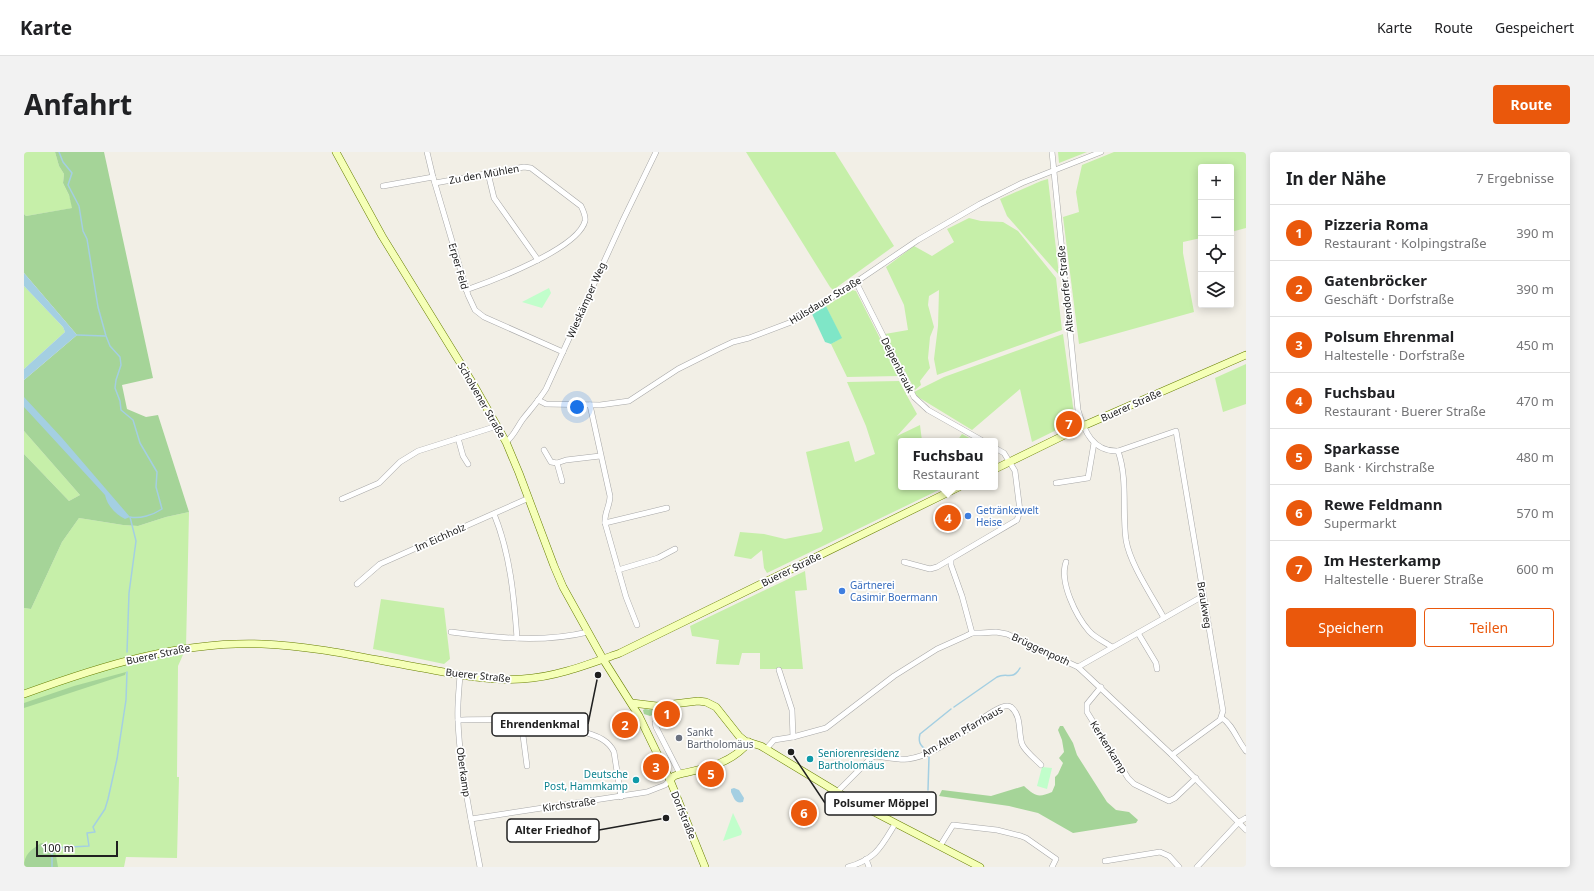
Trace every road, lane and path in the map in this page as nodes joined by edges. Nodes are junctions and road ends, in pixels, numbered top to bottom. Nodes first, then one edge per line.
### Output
1 (336, 152) edge
2 (427, 152) edge
3 (656, 152) edge
4 (1052, 152) edge
5 (1101, 152) edge
6 (1054, 171) junction
7 (488, 173) junction
8 (433, 177) junction
9 (435, 183) junction
10 (383, 186) dead end
11 (538, 260) junction
12 (856, 282) junction
13 (466, 290) junction
14 (563, 352) junction
15 (1246, 355) edge
16 (538, 400) junction
17 (590, 405) junction
18 (497, 426) junction
19 (1083, 426) junction
20 (458, 438) junction
21 (978, 438) edge
22 (506, 442) junction
23 (1094, 443) junction
24 (544, 450) dead end
25 (998, 450) edge
26 (1118, 451) junction
27 (600, 456) junction
28 (1010, 462) junction
29 (557, 463) junction
30 (468, 464) dead end
31 (998, 468) edge
32 (562, 482) dead end
33 (1056, 483) dead end
34 (953, 490) edge
35 (529, 498) junction
36 (342, 499) dead end
37 (667, 508) dead end
38 (494, 514) junction
39 (605, 524) junction
40 (675, 549) dead end
41 (951, 559) junction
42 (904, 562) dead end
43 (1066, 562) dead end
44 (618, 570) junction
45 (357, 584) dead end
46 (1203, 596) junction
47 (1164, 618) junction
48 (637, 625) dead end
49 (451, 632) dead end
50 (588, 632) junction
51 (972, 633) junction
52 (1138, 633) junction
53 (516, 638) junction
54 (1112, 647) junction
55 (603, 659) junction
56 (1078, 667) junction
57 (1157, 669) dead end
58 (779, 670) dead end
59 (460, 675) junction
60 (1101, 687) junction
61 (24, 694) edge
62 (632, 703) junction
63 (656, 706) junction
64 (1222, 718) junction
65 (458, 720) junction
66 (521, 720) junction
67 (793, 737) junction
68 (749, 742) junction
69 (766, 749) junction
70 (1246, 751) edge
71 (1172, 754) junction
72 (1041, 765) dead end
73 (528, 766) dead end
74 (680, 774) junction
75 (1196, 778) junction
76 (670, 780) junction
77 (837, 792) junction
78 (621, 797) junction
79 (1246, 818) edge
80 (471, 819) junction
81 (1239, 822) junction
82 (895, 824) junction
83 (1246, 830) edge
84 (940, 846) junction
85 (866, 859) junction
86 (1105, 861) dead end
87 (480, 867) edge
88 (705, 867) edge
89 (848, 867) edge
90 (869, 867) edge
91 (980, 867) edge
92 (1052, 867) edge
93 (1179, 867) edge
94 (1197, 867) edge

1 - 18 main road, Scholvener Straße
2 - 8 street, Erper Feld
3 - 14 street, Wieskämper Weg
4 - 6 street, Altendorfer Straße
5 - 6 street, Hülsdauer Straße
6 - 12 street, Hülsdauer Straße
6 - 19 street, Altendorfer Straße
7 - 9 street, Zu den Mühlen
7 - 11 street
7 - 11 street, Zu den Mühlen
8 - 9 street, Erper Feld
8 - 10 street
9 - 13 street, Erper Feld
11 - 13 street, Zu den Mühlen
12 - 17 street, Hülsdauer Straße
12 - 21 street, Deipenbrauk
13 - 14 street, Erper Feld
14 - 16 street, Wieskämper Weg
15 - 19 main road, Buerer Straße
16 - 17 street, Hülsdauer Straße
16 - 22 street, Wieskämper Weg
17 - 27 street
18 - 20 street
18 - 22 main road, Scholvener Straße
19 - 23 street, Altendorfer Straße
19 - 28 main road, Buerer Straße
20 - 30 street
20 - 36 street
22 - 35 main road, Scholvener Straße
23 - 26 street
23 - 33 street
24 - 29 street
25 - 28 street
26 - 46 street, Braukweg
26 - 47 street
27 - 29 street
27 - 39 street
28 - 31 main road, Buerer Straße
28 - 41 street
29 - 32 street
34 - 55 main road, Buerer Straße
35 - 38 street, Im Eichholz
35 - 50 main road, Scholvener Straße
37 - 39 street
38 - 45 street, Im Eichholz
38 - 53 street
39 - 44 street
40 - 44 street
41 - 42 street
41 - 51 street
43 - 54 street
44 - 48 street
46 - 47 street
46 - 64 street, Braukweg
47 - 52 street
49 - 53 street
50 - 53 street
50 - 55 main road, Scholvener Straße
51 - 56 street, Brüggenpoth
51 - 67 street, Brüggenpoth
52 - 54 street
52 - 57 street
54 - 56 street
55 - 59 main road, Buerer Straße
55 - 62 main road, Dorfstraße
56 - 60 street, Brüggenpoth
58 - 67 street
59 - 61 main road, Buerer Straße
59 - 65 street, Oberkamp
60 - 71 street, Brüggenpoth
60 - 75 street, Kerkenkamp
62 - 63 main road
62 - 76 main road, Dorfstraße
63 - 68 main road
63 - 74 street
64 - 70 street
64 - 71 street
65 - 66 street
65 - 80 street, Oberkamp
66 - 73 street
66 - 78 street
67 - 69 street, Brüggenpoth
68 - 69 main road
68 - 74 main road, Kirchstraße
69 - 77 main road
71 - 75 street, Brüggenpoth
72 - 77 street, Am Alten Pfarrhaus
74 - 76 main road, Kirchstraße
75 - 81 street, Brüggenpoth
76 - 78 street, Kirchstraße
76 - 88 main road, Dorfstraße
77 - 82 main road
78 - 80 street, Kirchstraße
79 - 81 street
80 - 87 street, Oberkamp
81 - 83 street, Brüggenpoth
81 - 94 street
82 - 84 main road
82 - 85 street
84 - 91 main road
84 - 92 street
85 - 89 street
85 - 90 street
86 - 93 street

